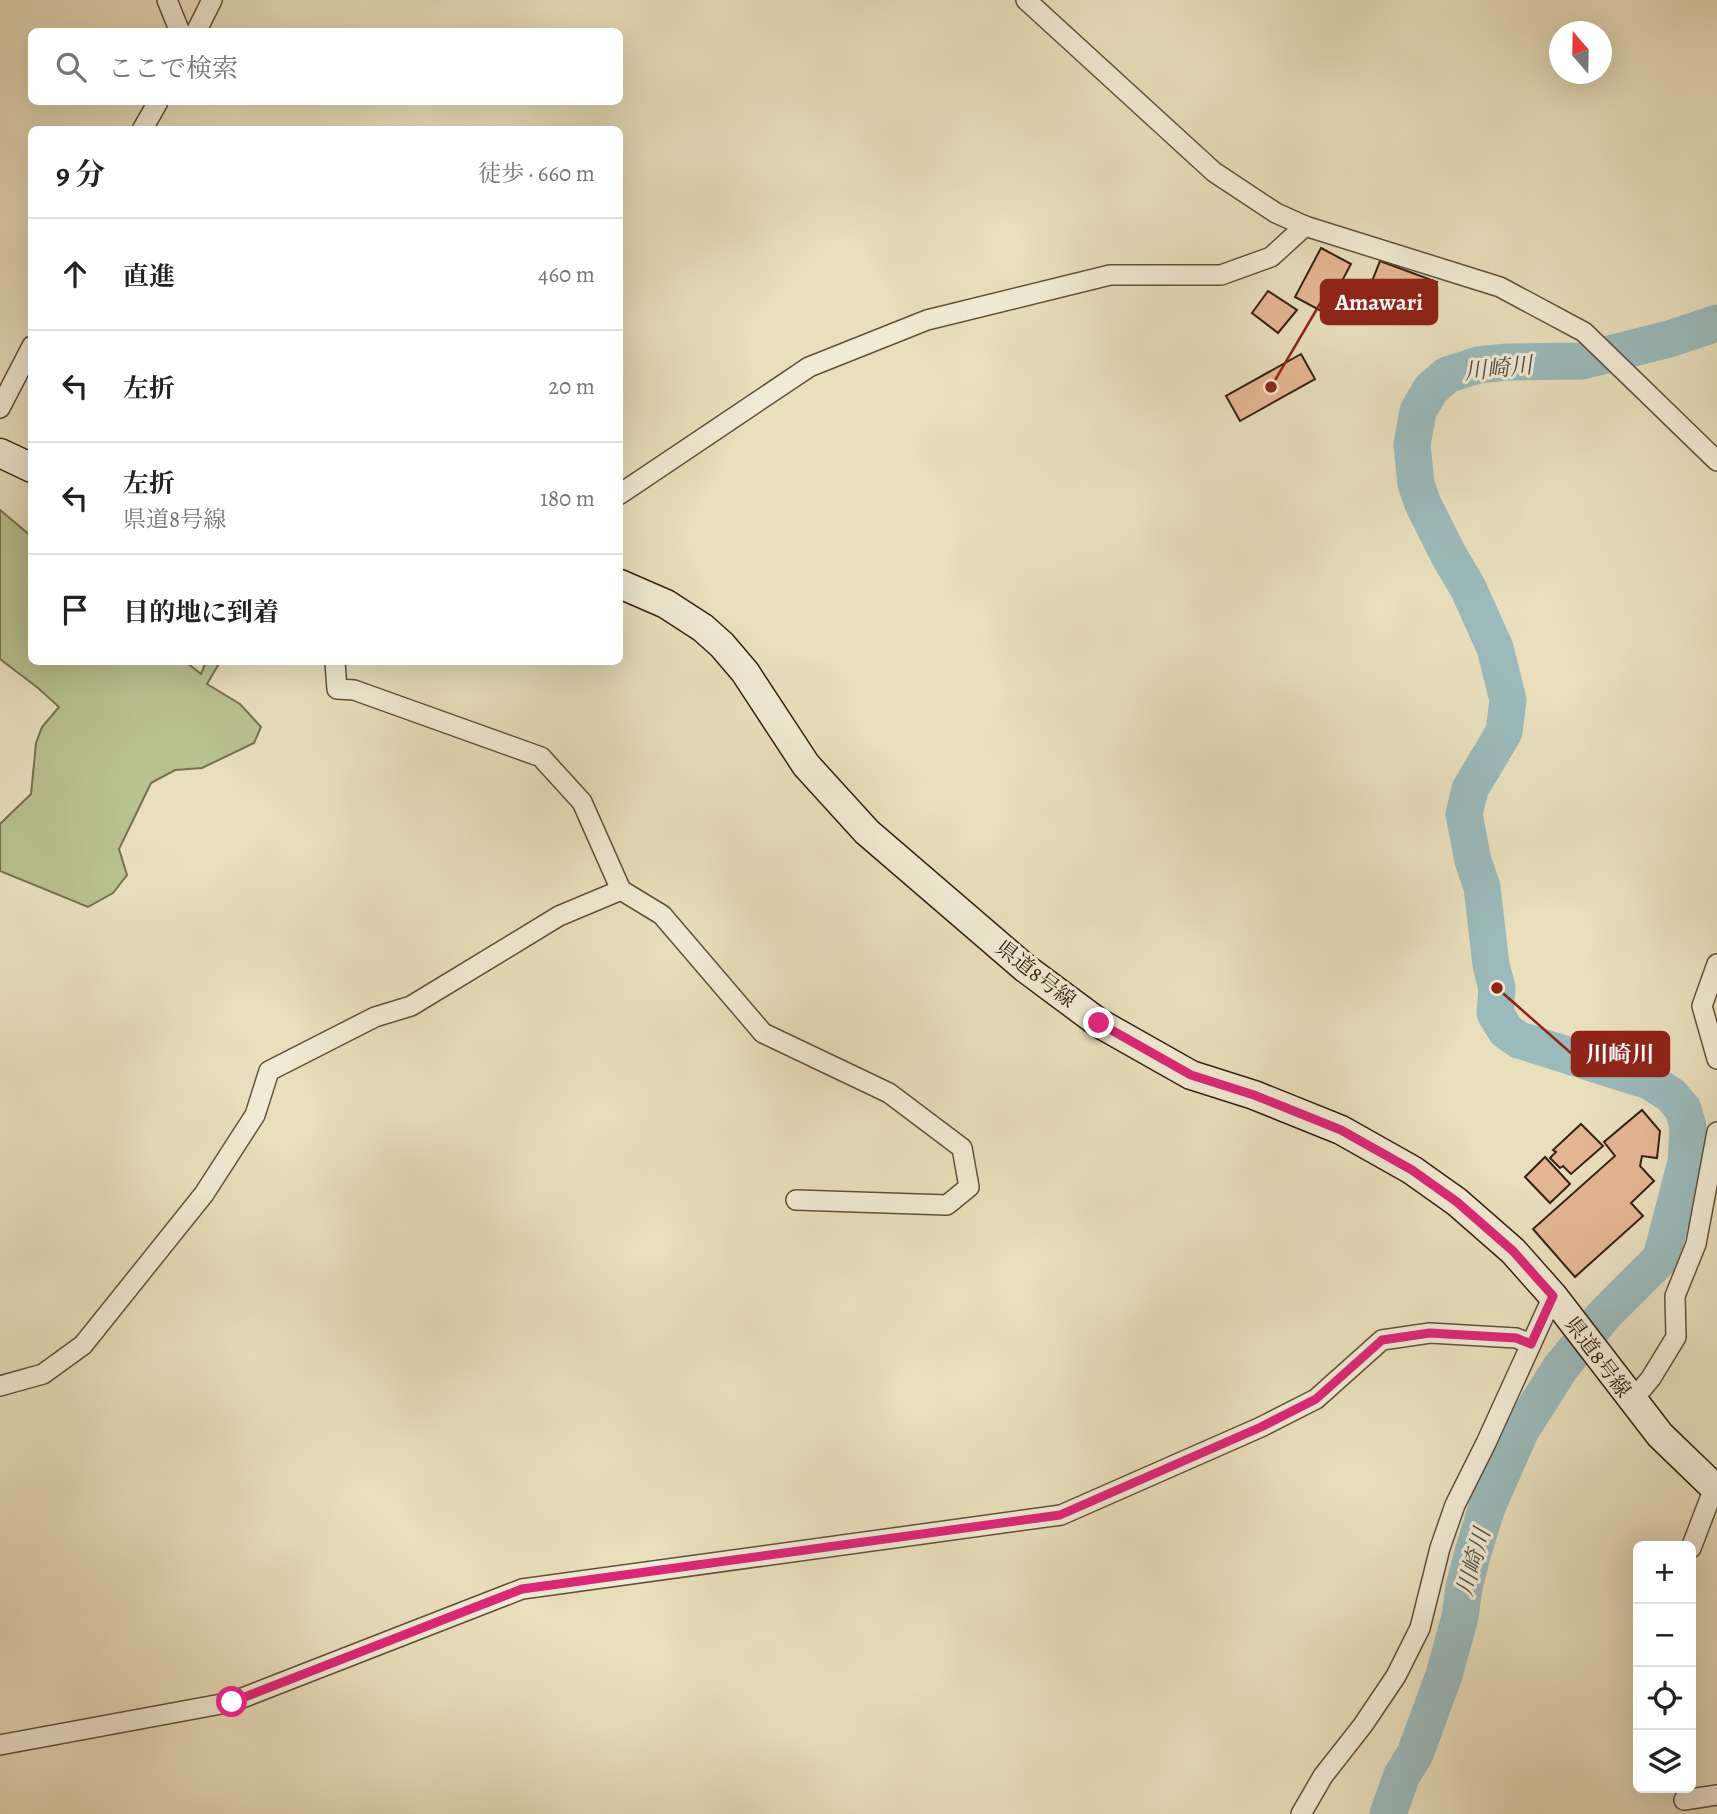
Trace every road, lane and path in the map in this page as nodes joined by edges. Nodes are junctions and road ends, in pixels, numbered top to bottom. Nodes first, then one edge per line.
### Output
1 (167, 0) edge
2 (212, 0) edge
3 (1026, 0) edge
4 (178, 28) edge
5 (198, 28) edge
6 (156, 105) edge
7 (144, 126) edge
8 (1305, 226) junction
9 (28, 354) edge
10 (0, 408) edge
11 (0, 453) edge
12 (1717, 461) edge
13 (28, 466) edge
14 (623, 492) edge
15 (623, 585) edge
16 (335, 665) edge
17 (621, 890) junction
18 (1717, 964) edge
19 (1717, 1059) edge
20 (1717, 1132) edge
21 (796, 1200) dead end
22 (1561, 1307) junction
23 (1531, 1344) junction
24 (0, 1386) edge
25 (1629, 1396) junction
26 (1716, 1489) edge
27 (1694, 1541) edge
28 (0, 1745) edge
29 (1717, 1795) edge
30 (1685, 1801) edge
31 (1301, 1814) edge

1 - 4 street
2 - 5 street
3 - 8 street
6 - 7 street
8 - 12 street
8 - 14 street
9 - 10 street
11 - 13 main road
15 - 22 main road, 県道8号線
16 - 17 street
17 - 21 street
17 - 24 street
18 - 19 street
20 - 25 street
22 - 23 street
22 - 25 main road, 県道8号線
23 - 28 street
23 - 31 street
25 - 26 main road, 県道8号線
26 - 27 street
29 - 30 street

